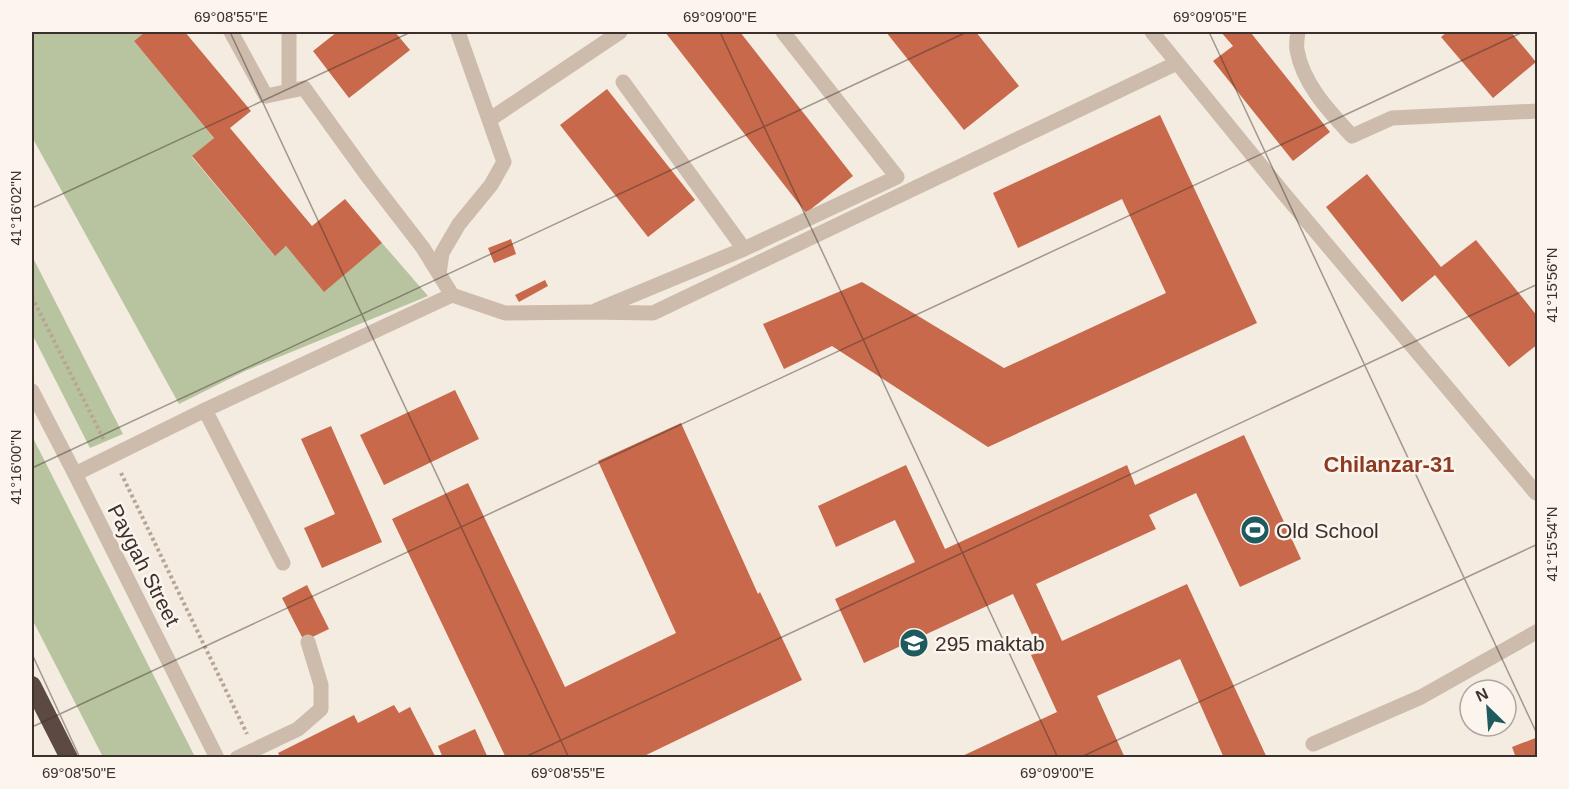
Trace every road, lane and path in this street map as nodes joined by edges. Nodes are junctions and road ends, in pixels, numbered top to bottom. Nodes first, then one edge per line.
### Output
1 (231, 32) edge
2 (289, 32) edge
3 (458, 32) edge
4 (620, 32) edge
5 (783, 32) edge
6 (1152, 32) edge
7 (1298, 32) edge
8 (1177, 63) junction
9 (623, 82) dead end
10 (289, 91) junction
11 (1537, 109) edge
12 (489, 120) junction
13 (744, 249) junction
14 (439, 274) junction
15 (452, 295) junction
16 (32, 297) edge
17 (591, 312) junction
18 (32, 391) edge
19 (205, 410) junction
20 (112, 455) junction
21 (75, 474) junction
22 (1537, 494) edge
23 (283, 563) dead end
24 (1538, 631) edge
25 (308, 642) dead end
26 (32, 685) edge
27 (1313, 744) dead end
28 (255, 749) junction
29 (69, 758) edge
30 (217, 758) edge
31 (237, 758) edge

1 - 10 street
2 - 10 street
3 - 12 street
4 - 12 street
5 - 13 street
6 - 8 street
7 - 11 street
8 - 17 street
8 - 22 street
9 - 13 street
10 - 14 street
12 - 14 street
13 - 17 street
14 - 15 street
15 - 17 street
15 - 19 street
16 - 20 path
18 - 21 street, Paygah Street
19 - 20 street
19 - 23 street
20 - 21 street
20 - 28 path
21 - 30 street, Paygah Street
24 - 27 street
25 - 28 street
26 - 29 highway
28 - 31 street

